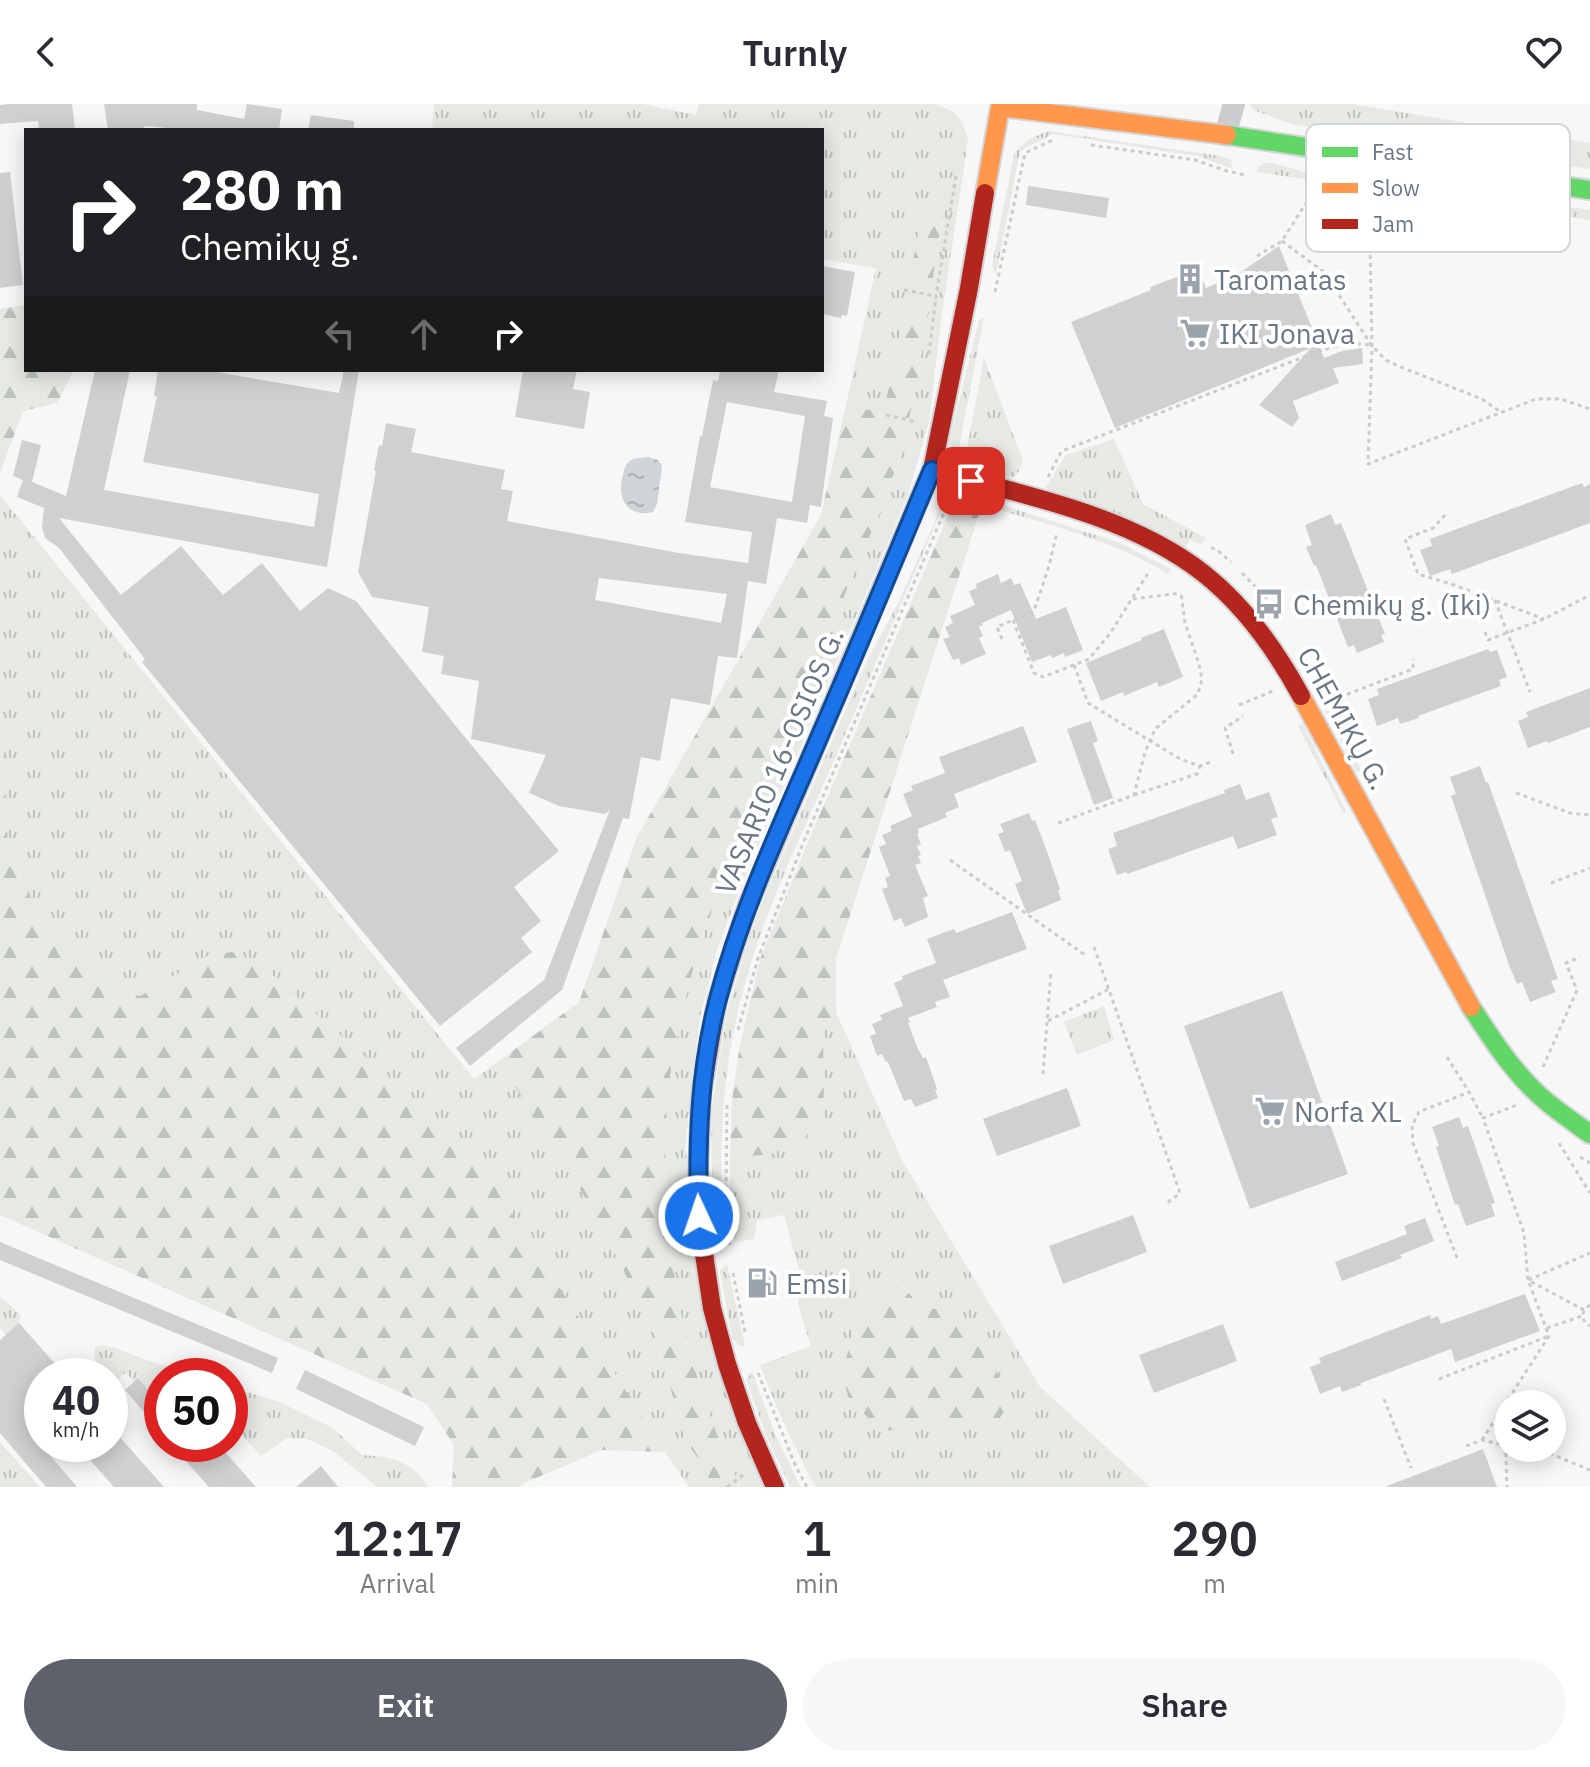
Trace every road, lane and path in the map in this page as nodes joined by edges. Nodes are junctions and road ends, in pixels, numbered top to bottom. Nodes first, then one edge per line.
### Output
1 (1234, 104) edge
2 (995, 105) edge
3 (1225, 135) junction
4 (1306, 147) edge
5 (956, 176) dead end
6 (1570, 187) edge
7 (1590, 190) edge
8 (1306, 203) edge
9 (1282, 241) junction
10 (1370, 252) edge
11 (1257, 256) dead end
12 (904, 290) dead end
13 (936, 296) junction
14 (1372, 346) junction
15 (929, 354) dead end
16 (1590, 409) edge
17 (1502, 413) junction
18 (886, 415) dead end
19 (919, 422) dead end
20 (932, 470) junction
21 (1045, 482) dead end
22 (965, 503) dead end
23 (1445, 515) dead end
24 (1057, 532) dead end
25 (1143, 564) dead end
26 (1590, 595) edge
27 (1133, 599) junction
28 (1495, 600) junction
29 (1544, 619) junction
30 (1013, 620) junction
31 (1485, 632) dead end
32 (1508, 633) junction
33 (1002, 639) dead end
34 (1413, 659) dead end
35 (1074, 665) junction
36 (1082, 687) junction
37 (1075, 689) dead end
38 (1276, 689) dead end
39 (1530, 692) dead end
40 (1328, 701) dead end
41 (1239, 705) dead end
42 (1243, 716) dead end
43 (1149, 740) junction
44 (1233, 754) dead end
45 (1211, 762) dead end
46 (1200, 766) junction
47 (1516, 793) dead end
48 (1134, 795) junction
49 (1590, 815) edge
50 (1058, 823) dead end
51 (950, 860) dead end
52 (1590, 868) edge
53 (1551, 883) dead end
54 (1094, 947) dead end
55 (1085, 955) dead end
56 (1580, 957) dead end
57 (1051, 972) dead end
58 (1109, 989) junction
59 (1047, 1022) junction
60 (737, 1035) dead end
61 (1447, 1057) dead end
62 (1542, 1068) dead end
63 (1043, 1074) dead end
64 (1469, 1092) junction
65 (727, 1098) dead end
66 (1511, 1099) dead end
67 (1483, 1118) junction
68 (1590, 1134) edge
69 (1566, 1146) dead end
70 (1575, 1153) dead end
71 (1590, 1163) edge
72 (1590, 1193) edge
73 (726, 1202) dead end
74 (1166, 1204) dead end
75 (728, 1229) dead end
76 (730, 1253) dead end
77 (1590, 1253) edge
78 (1457, 1258) dead end
79 (732, 1266) dead end
80 (1528, 1280) junction
81 (1590, 1305) edge
82 (1584, 1310) junction
83 (1582, 1316) junction
84 (1590, 1326) edge
85 (1547, 1328) junction
86 (1549, 1336) junction
87 (747, 1341) dead end
88 (755, 1367) dead end
89 (1439, 1379) dead end
90 (1514, 1390) edge
91 (1384, 1399) dead end
92 (1494, 1421) edge
93 (1482, 1440) junction
94 (1494, 1443) edge
95 (1466, 1446) dead end
96 (1566, 1460) edge
97 (1507, 1462) edge
98 (1411, 1468) dead end
99 (1590, 1470) edge
100 (735, 1481) dead end
101 (727, 1487) edge
102 (775, 1487) edge
103 (807, 1487) edge
104 (1507, 1487) edge

1 - 3 street
2 - 3 main road
2 - 20 main road, VASARIO 16-OSIOS G.
3 - 4 main road
5 - 13 path
6 - 7 main road
8 - 9 path
9 - 11 path
9 - 14 path
10 - 14 path
12 - 13 path
13 - 15 path
14 - 17 path
14 - 17 path
14 - 21 path
16 - 17 path
18 - 19 path
20 - 68 main road, CHEMIKŲ G.
20 - 102 main road, VASARIO 16-OSIOS G.
22 - 60 path
23 - 28 path
24 - 30 path
25 - 27 path
26 - 29 path
27 - 35 path
27 - 43 path
28 - 29 path
28 - 32 path
29 - 32 path
30 - 33 path
30 - 35 path
31 - 32 path
32 - 39 path
34 - 40 path
35 - 36 path
36 - 37 path
36 - 43 path
38 - 41 path
42 - 44 path
43 - 46 path
43 - 48 path
45 - 46 path
46 - 48 path
47 - 49 path
48 - 50 path
51 - 55 path
52 - 53 path
54 - 58 path
56 - 62 path
57 - 59 path
58 - 59 path
58 - 74 path
59 - 63 path
61 - 64 path
64 - 67 path
64 - 78 path
65 - 73 path
66 - 67 path
67 - 80 path
69 - 72 path
70 - 71 path
75 - 76 path
77 - 80 path
79 - 87 path
80 - 82 path
80 - 85 path
81 - 82 path
82 - 83 path
83 - 84 path
83 - 85 path
85 - 86 path
86 - 89 path
86 - 90 path
88 - 103 path
91 - 98 path
92 - 93 path
93 - 94 path
93 - 95 path
96 - 99 path
97 - 104 path
100 - 101 path

